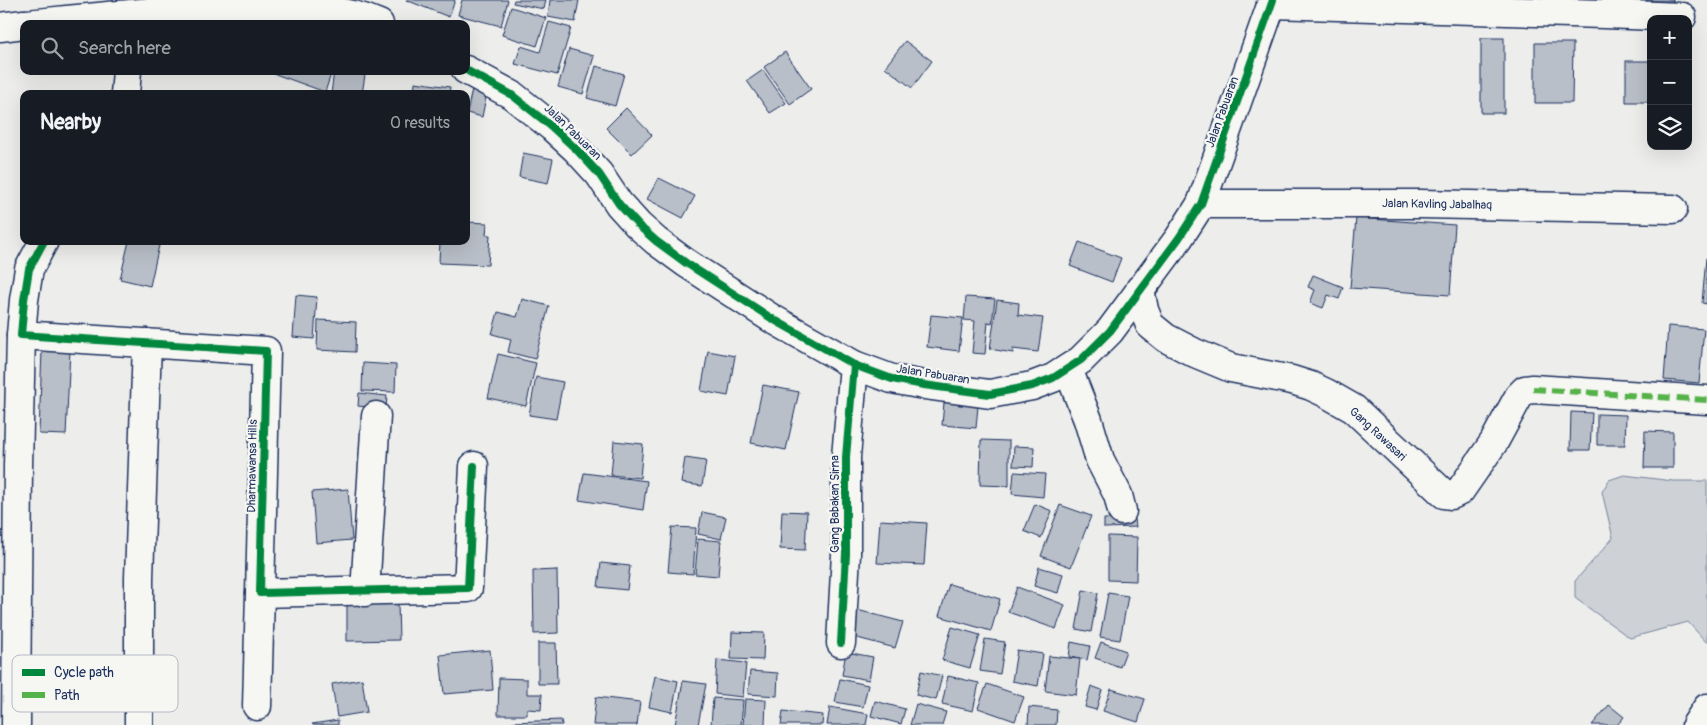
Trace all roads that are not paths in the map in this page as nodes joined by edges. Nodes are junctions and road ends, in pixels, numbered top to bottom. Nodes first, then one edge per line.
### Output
1 (1272, 2) edge
2 (341, 6) edge
3 (1647, 16) edge
4 (134, 19) edge
5 (112, 20) edge
6 (370, 20) edge
7 (20, 25) edge
8 (0, 27) edge
9 (470, 72) edge
10 (127, 75) edge
11 (125, 90) edge
12 (1201, 204) junction
13 (1672, 209) dead end
14 (42, 245) edge
15 (1140, 290) junction
16 (22, 335) junction
17 (147, 343) junction
18 (854, 365) junction
19 (1068, 369) junction
20 (1707, 400) edge
21 (376, 416) dead end
22 (474, 466) dead end
23 (1122, 511) dead end
24 (365, 592) junction
25 (260, 593) junction
26 (841, 643) dead end
27 (17, 655) edge
28 (138, 655) edge
29 (258, 706) dead end
30 (1707, 708) edge
31 (16, 712) edge
32 (138, 712) edge
33 (16, 725) edge
34 (138, 725) edge
35 (1696, 725) edge

1 - 3 street
1 - 12 street, Jalan Pabuaran
2 - 4 street
2 - 6 street
4 - 5 street
7 - 8 street
9 - 18 street, Jalan Pabuaran
10 - 11 street
12 - 13 street, Jalan Kavling Jabalhaq
12 - 15 street, Jalan Pabuaran
14 - 16 street
15 - 19 street, Jalan Pabuaran
15 - 20 street, Gang Rawasari
16 - 17 street, Dharmawansa Hills
16 - 27 street
17 - 25 street, Dharmawansa Hills
17 - 28 street
18 - 19 street, Jalan Pabuaran
18 - 26 street, Gang Babakan Sirna
19 - 23 street
21 - 24 street
22 - 24 street
24 - 25 street
25 - 29 street
30 - 35 street
31 - 33 street
32 - 34 street

